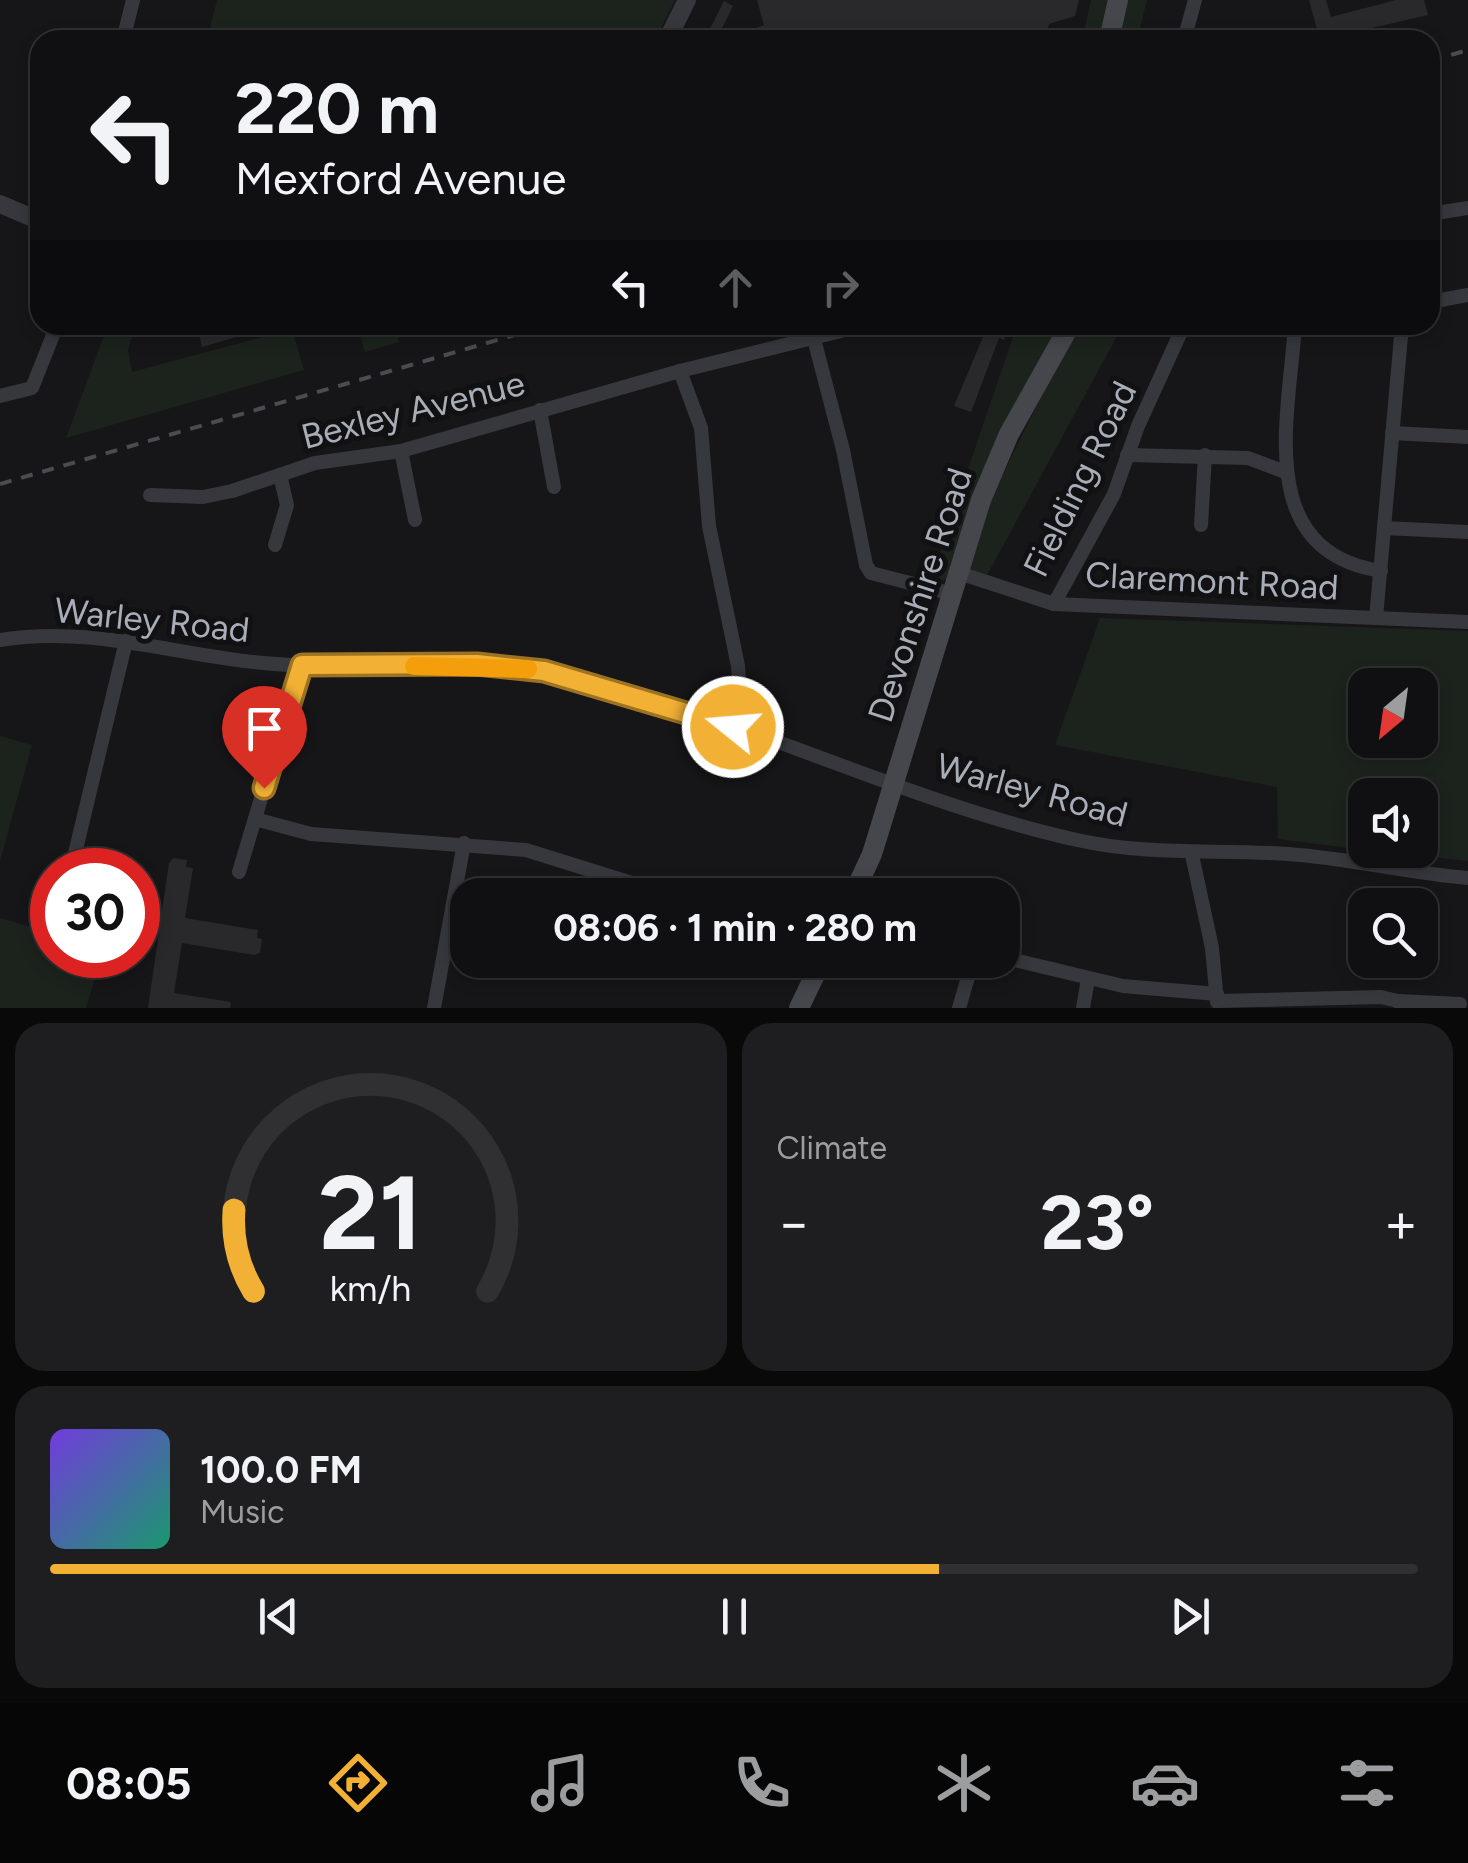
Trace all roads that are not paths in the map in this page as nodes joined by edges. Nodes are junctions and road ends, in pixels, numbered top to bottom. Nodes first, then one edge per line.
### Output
1 (133, 0) edge
2 (687, 0) edge
3 (1118, 0) edge
4 (1195, 0) edge
5 (126, 30) edge
6 (672, 30) edge
7 (1111, 30) edge
8 (1187, 30) edge
9 (0, 204) edge
10 (1468, 208) edge
11 (1440, 212) edge
12 (30, 217) edge
13 (1468, 295) edge
14 (1440, 300) edge
15 (53, 335) edge
16 (831, 335) edge
17 (1065, 335) edge
18 (1180, 335) edge
19 (1294, 335) edge
20 (1401, 335) edge
21 (814, 340) junction
22 (680, 371) junction
23 (0, 396) edge
24 (540, 410) junction
25 (1392, 434) junction
26 (1468, 437) edge
27 (401, 450) junction
28 (1127, 455) junction
29 (1205, 455) junction
30 (1285, 472) junction
31 (280, 475) junction
32 (554, 487) dead end
33 (150, 495) dead end
34 (415, 520) dead end
35 (1202, 525) dead end
36 (1384, 528) junction
37 (1468, 532) edge
38 (274, 546) dead end
39 (1381, 571) junction
40 (956, 584) junction
41 (1054, 604) junction
42 (1376, 618) junction
43 (1468, 622) edge
44 (0, 640) edge
45 (126, 641) junction
46 (302, 665) junction
47 (733, 727) junction
48 (895, 782) junction
49 (254, 818) junction
50 (464, 844) junction
51 (76, 848) edge
52 (1192, 855) junction
53 (239, 872) dead end
54 (616, 878) edge
55 (859, 878) edge
56 (1468, 878) edge
57 (1020, 962) edge
58 (813, 978) edge
59 (968, 978) edge
60 (1088, 979) junction
61 (1217, 1001) edge
62 (1460, 1004) dead end
63 (1400, 1005) edge
64 (434, 1008) edge
65 (799, 1008) edge
66 (959, 1008) edge
67 (1083, 1008) edge

1 - 5 street
2 - 6 street
3 - 7 main road
4 - 8 street
9 - 12 street
10 - 11 street
13 - 14 street
15 - 23 street
16 - 21 street, Bexley Avenue
17 - 40 main road, Devonshire Road
18 - 28 street, Fielding Road
19 - 30 street
20 - 25 street
21 - 22 street, Bexley Avenue
21 - 40 street, Claremont Road
22 - 24 street, Bexley Avenue
22 - 47 street
24 - 27 street, Bexley Avenue
24 - 32 street
25 - 26 street
25 - 36 street
27 - 31 street, Bexley Avenue
27 - 34 street
28 - 29 street
28 - 41 street, Fielding Road
29 - 30 street
29 - 35 street
30 - 39 street
31 - 33 street, Bexley Avenue
31 - 38 street
36 - 37 street
36 - 39 street
39 - 42 street
40 - 41 street, Claremont Road
40 - 48 main road, Devonshire Road
41 - 42 street, Claremont Road
42 - 43 street, Claremont Road
44 - 45 street, Warley Road
45 - 46 street, Warley Road
45 - 51 street
46 - 47 street, Warley Road
46 - 49 street
47 - 48 street, Warley Road
48 - 52 street, Warley Road
48 - 55 main road, Devonshire Road
49 - 50 street
49 - 53 street
50 - 54 street
50 - 64 street
52 - 56 street, Warley Road
52 - 61 street
57 - 60 street
58 - 65 main road
59 - 66 street
60 - 61 street
60 - 67 street
61 - 63 street
62 - 63 street

